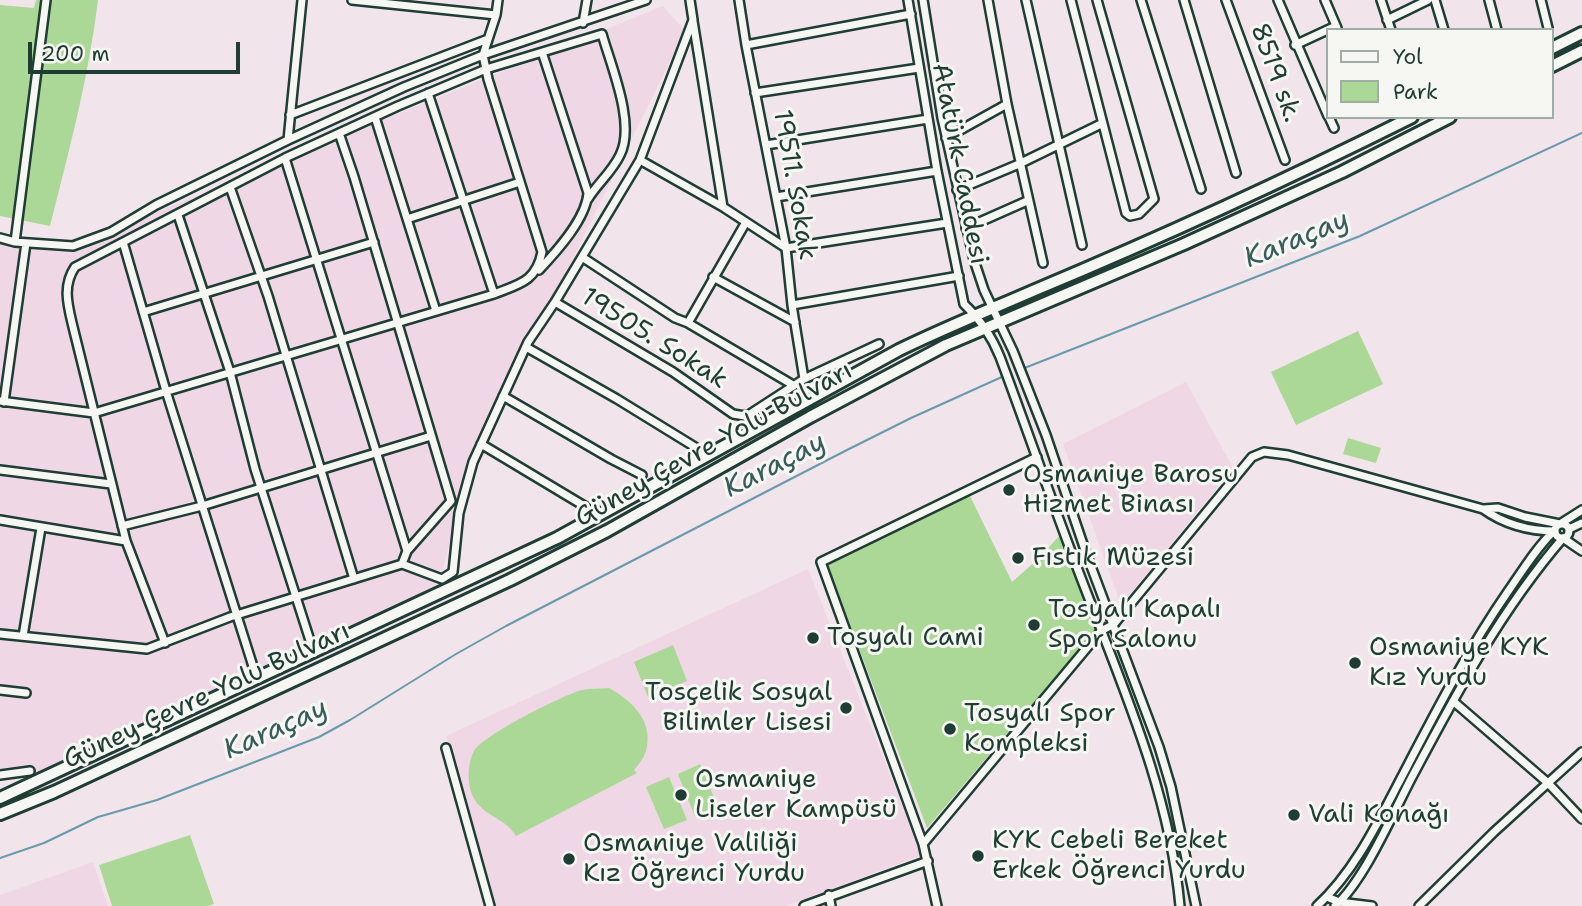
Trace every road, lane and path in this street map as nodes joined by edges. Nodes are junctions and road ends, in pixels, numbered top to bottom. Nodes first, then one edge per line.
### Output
1 (46, 0) edge
2 (302, 0) edge
3 (352, 0) edge
4 (449, 0) edge
5 (498, 0) edge
6 (587, 0) edge
7 (646, 0) edge
8 (691, 0) edge
9 (739, 0) edge
10 (908, 0) edge
11 (923, 0) edge
12 (988, 0) edge
13 (1026, 0) edge
14 (1071, 0) edge
15 (1097, 0) edge
16 (1141, 0) edge
17 (1184, 0) edge
18 (1226, 0) edge
19 (1278, 0) edge
20 (1325, 0) edge
21 (1381, 0) edge
22 (1428, 0) edge
23 (1434, 0) edge
24 (1489, 0) edge
25 (1541, 0) edge
26 (401, 2) edge
27 (448, 10) junction
28 (911, 14) junction
29 (496, 15) junction
30 (693, 20) junction
31 (1387, 20) junction
32 (583, 23) junction
33 (1336, 28) edge
34 (1390, 28) edge
35 (1443, 28) edge
36 (1496, 28) edge
37 (1548, 28) dead end
38 (1326, 32) edge
39 (1582, 33) edge
40 (488, 39) junction
41 (746, 45) junction
42 (1295, 45) junction
43 (1554, 47) edge
44 (1582, 51) edge
45 (542, 52) junction
46 (483, 55) junction
47 (1554, 65) edge
48 (919, 68) junction
49 (486, 69) junction
50 (396, 74) junction
51 (400, 89) junction
52 (428, 93) junction
53 (755, 93) junction
54 (1007, 104) junction
55 (1326, 113) edge
56 (290, 115) junction
57 (375, 117) junction
58 (1329, 119) edge
59 (1408, 119) edge
60 (1446, 119) edge
61 (928, 120) junction
62 (1101, 124) junction
63 (1334, 128) dead end
64 (339, 133) junction
65 (946, 138) junction
66 (288, 140) junction
67 (766, 145) junction
68 (1058, 145) junction
69 (285, 159) junction
70 (639, 160) junction
71 (1285, 160) dead end
72 (1019, 164) junction
73 (936, 171) junction
74 (1236, 173) dead end
75 (520, 182) junction
76 (230, 187) junction
77 (1201, 189) dead end
78 (957, 190) junction
79 (776, 197) junction
80 (587, 199) junction
81 (463, 201) junction
82 (1027, 201) junction
83 (723, 207) junction
84 (178, 215) junction
85 (407, 219) junction
86 (746, 222) junction
87 (947, 223) junction
88 (966, 228) junction
89 (0, 238) edge
90 (15, 242) junction
91 (123, 242) junction
92 (374, 242) junction
93 (26, 243) junction
94 (1082, 245) dead end
95 (786, 248) junction
96 (582, 257) junction
97 (317, 260) junction
98 (1043, 263) dead end
99 (959, 276) junction
100 (713, 277) junction
101 (260, 278) junction
102 (530, 279) junction
103 (204, 294) junction
104 (494, 294) junction
105 (555, 302) junction
106 (792, 305) junction
107 (991, 307) junction
108 (436, 311) junction
109 (143, 312) junction
110 (975, 314) junction
111 (795, 322) junction
112 (397, 323) junction
113 (688, 323) junction
114 (1001, 323) junction
115 (985, 328) junction
116 (340, 340) junction
117 (879, 344) dead end
118 (526, 347) junction
119 (286, 356) junction
120 (230, 372) junction
121 (804, 379) junction
122 (793, 385) junction
123 (166, 391) junction
124 (503, 396) junction
125 (2, 402) edge
126 (93, 413) junction
127 (431, 436) junction
128 (481, 444) junction
129 (695, 447) dead end
130 (377, 453) junction
131 (1037, 457) junction
132 (0, 470) edge
133 (321, 470) junction
134 (642, 475) dead end
135 (111, 484) junction
136 (262, 488) junction
137 (202, 506) junction
138 (586, 506) dead end
139 (1483, 509) junction
140 (1582, 510) edge
141 (0, 520) edge
142 (122, 526) junction
143 (1558, 527) junction
144 (1582, 527) edge
145 (41, 528) junction
146 (1569, 529) junction
147 (1536, 531) junction
148 (1566, 540) junction
149 (126, 541) junction
150 (1540, 544) junction
151 (407, 551) junction
152 (1582, 551) edge
153 (402, 564) junction
154 (354, 579) junction
155 (296, 596) junction
156 (237, 615) junction
157 (1114, 624) junction
158 (1101, 631) junction
159 (0, 634) edge
160 (23, 636) junction
161 (165, 643) junction
162 (314, 653) junction
163 (257, 680) junction
164 (0, 690) edge
165 (26, 693) dead end
166 (1453, 701) junction
167 (446, 748) dead end
168 (1582, 752) edge
169 (30, 771) dead end
170 (0, 775) edge
171 (1548, 783) junction
172 (0, 798) edge
173 (0, 814) edge
174 (1582, 819) edge
175 (923, 844) junction
176 (928, 861) junction
177 (829, 895) junction
178 (1326, 897) junction
179 (1337, 904) edge
180 (490, 906) edge
181 (804, 906) edge
182 (831, 906) edge
183 (937, 906) edge
184 (1180, 906) edge
185 (1196, 906) edge
186 (1317, 906) edge
187 (1372, 906) edge
188 (1419, 906) edge

1 - 90 street
2 - 56 street
3 - 26 street
4 - 27 street
5 - 29 street
6 - 32 street
7 - 32 street
8 - 30 street
9 - 41 street, 19511. Sokak
10 - 28 street, Atatürk Caddesi
11 - 65 street, Atatürk Caddesi
12 - 54 street
13 - 68 street
14 - 62 street
15 - 62 street
16 - 77 street
17 - 74 street
18 - 71 street, 8519 sk.
19 - 42 street
20 - 33 street
21 - 31 street
22 - 31 street
23 - 35 street
24 - 36 street
25 - 37 street
26 - 27 street
27 - 29 street
28 - 41 street
28 - 48 street, Atatürk Caddesi
29 - 40 street
30 - 70 street
30 - 83 street
31 - 34 street
32 - 46 street
38 - 42 street
39 - 43 highway
40 - 46 street
40 - 50 street
41 - 53 street, 19511. Sokak
42 - 55 street
44 - 47 highway
45 - 49 street
45 - 80 street
45 - 80 street
46 - 49 street
46 - 51 street
48 - 53 street
48 - 61 street, Atatürk Caddesi
49 - 52 street
49 - 75 street
50 - 51 street
50 - 56 street
51 - 66 street
52 - 57 street
52 - 81 street
53 - 67 street, 19511. Sokak
54 - 65 street
54 - 72 street
56 - 66 street
57 - 64 street
57 - 85 street
58 - 63 street
59 - 107 highway, Güney Çevre Yolu Bulvarı
60 - 114 highway, Güney Çevre Yolu Bulvarı
61 - 67 street
61 - 73 street, Atatürk Caddesi
62 - 68 street
64 - 69 street
64 - 92 street
65 - 78 street, Atatürk Caddesi
66 - 93 street
67 - 79 street, 19511. Sokak
68 - 72 street
68 - 94 street
69 - 76 street
69 - 97 street
70 - 83 street
70 - 96 street
72 - 78 street
72 - 82 street
73 - 79 street
73 - 87 street, Atatürk Caddesi
75 - 81 street
75 - 102 street
76 - 84 street
76 - 101 street
78 - 88 street, Atatürk Caddesi
79 - 95 street, 19511. Sokak
80 - 102 street
81 - 85 street
81 - 104 street
82 - 88 street
82 - 98 street
83 - 86 street
84 - 91 street
84 - 103 street
85 - 108 street
86 - 95 street
86 - 100 street
87 - 95 street
87 - 99 street, Atatürk Caddesi
88 - 107 street, Atatürk Caddesi
89 - 90 street
90 - 93 street
91 - 109 street
91 - 126 street
92 - 97 street
92 - 112 street
93 - 125 street
95 - 106 street, 19511. Sokak
96 - 105 street
96 - 113 street
97 - 101 street
97 - 116 street
99 - 106 street
99 - 110 street, Atatürk Caddesi
100 - 111 street
100 - 113 street
101 - 103 street
101 - 119 street
102 - 104 street
103 - 109 street
103 - 120 street
104 - 108 street
105 - 118 street
105 - 122 street, 19505. Sokak
106 - 111 street, 19511. Sokak
107 - 110 highway, Güney Çevre Yolu Bulvarı
107 - 114 street, Atatürk Caddesi
108 - 112 street
109 - 123 street
110 - 115 street, Atatürk Caddesi
110 - 162 highway, Güney Çevre Yolu Bulvarı
111 - 121 street, 19511. Sokak
112 - 116 street
112 - 127 street
113 - 122 street
114 - 115 highway, Güney Çevre Yolu Bulvarı
114 - 157 street, Atatürk Caddesi
115 - 131 street, Atatürk Caddesi
115 - 173 highway, Güney Çevre Yolu Bulvarı
116 - 119 street
116 - 130 street
117 - 121 street, 19505. Sokak
118 - 124 street
118 - 129 street
119 - 120 street
119 - 133 street
120 - 123 street
120 - 136 street
121 - 122 street, 19505. Sokak
123 - 126 street
123 - 137 street
124 - 128 street
124 - 134 street
125 - 126 street
126 - 135 street
127 - 130 street
127 - 151 street
128 - 138 street
128 - 153 street
130 - 133 street
130 - 151 street
131 - 158 street, Atatürk Caddesi
131 - 175 street
132 - 135 street
133 - 136 street
133 - 154 street
135 - 142 street
136 - 137 street
136 - 155 street
137 - 142 street
137 - 156 street
139 - 143 street
139 - 147 street
139 - 157 street
140 - 143 street
141 - 145 street
142 - 149 street
143 - 146 street
143 - 147 street
143 - 148 street
143 - 150 street
144 - 146 street
145 - 149 street
145 - 160 street
146 - 148 street
147 - 150 street
148 - 152 street
148 - 166 street
149 - 161 street
150 - 178 street
151 - 153 street
153 - 154 street
154 - 155 street
155 - 156 street
155 - 162 street
156 - 161 street
156 - 163 street
157 - 158 street
157 - 185 street, Atatürk Caddesi
158 - 175 street
158 - 184 street, Atatürk Caddesi
159 - 160 street
160 - 161 street
162 - 163 highway, Güney Çevre Yolu Bulvarı
163 - 172 highway, Güney Çevre Yolu Bulvarı
164 - 165 street
166 - 171 street
166 - 179 street
167 - 180 street
168 - 171 street
169 - 170 street
171 - 174 street
171 - 188 street
175 - 176 street
176 - 177 street
176 - 183 street
177 - 181 street
177 - 182 street
178 - 179 street
178 - 186 street
179 - 187 street

